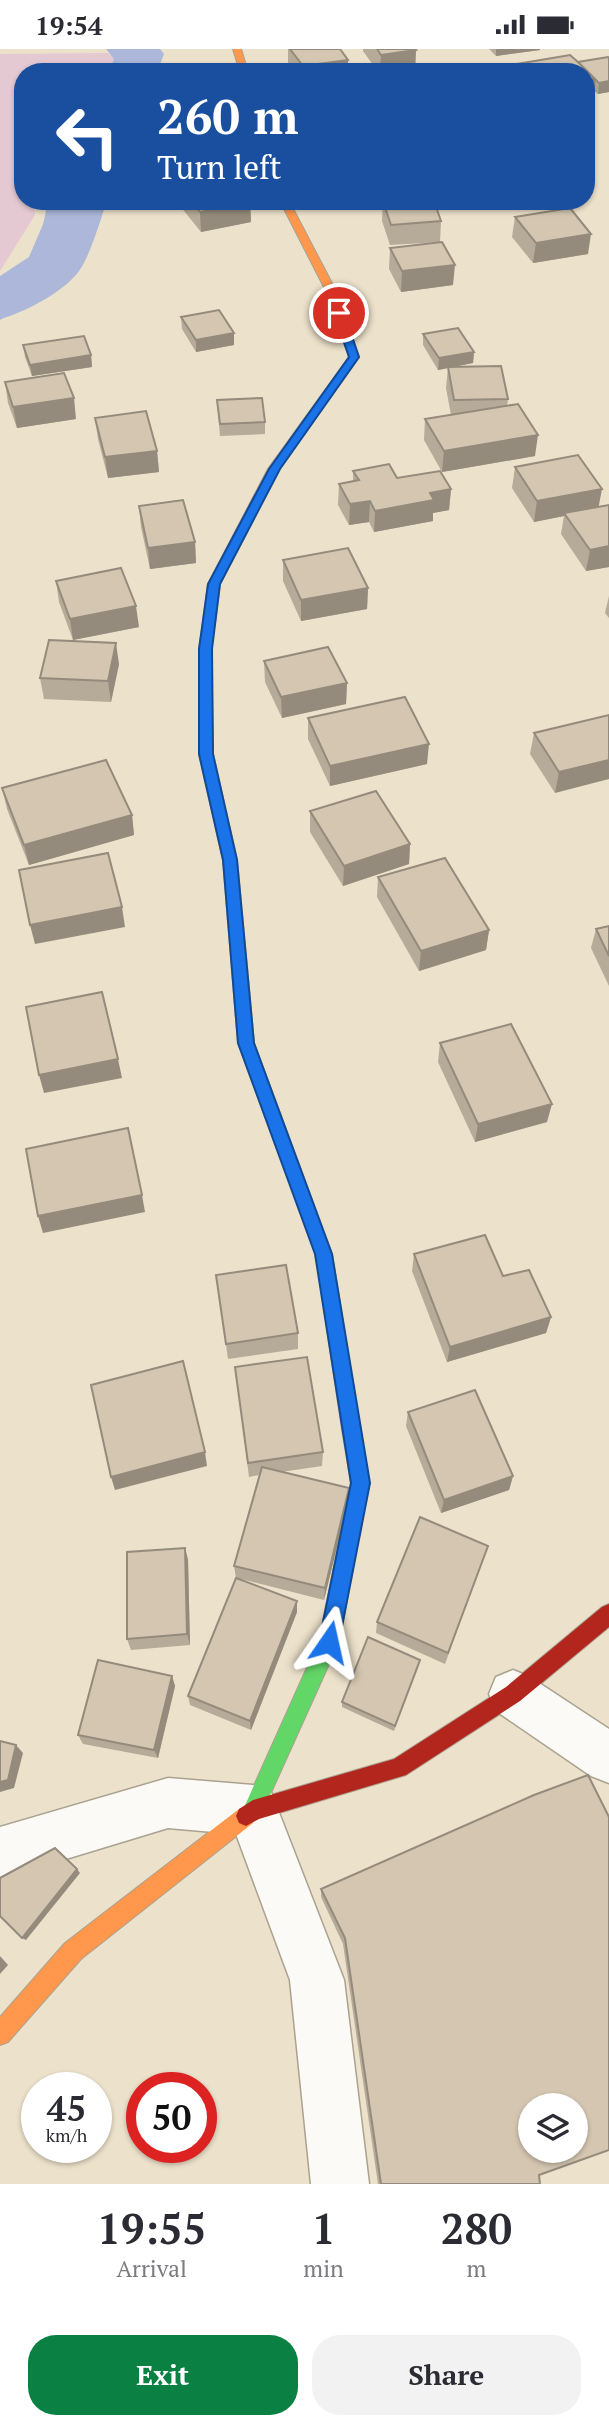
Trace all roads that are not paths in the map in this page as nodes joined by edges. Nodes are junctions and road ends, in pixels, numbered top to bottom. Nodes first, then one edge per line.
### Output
1 (289, 210) edge
2 (609, 1613) edge
3 (513, 1694) junction
4 (609, 1758) edge
5 (254, 1810) junction
6 (0, 1853) edge
7 (0, 2034) edge
8 (341, 2184) edge

1 - 5 main road
2 - 3 main road
3 - 4 street
3 - 5 main road
5 - 6 street
5 - 7 main road
5 - 8 street

